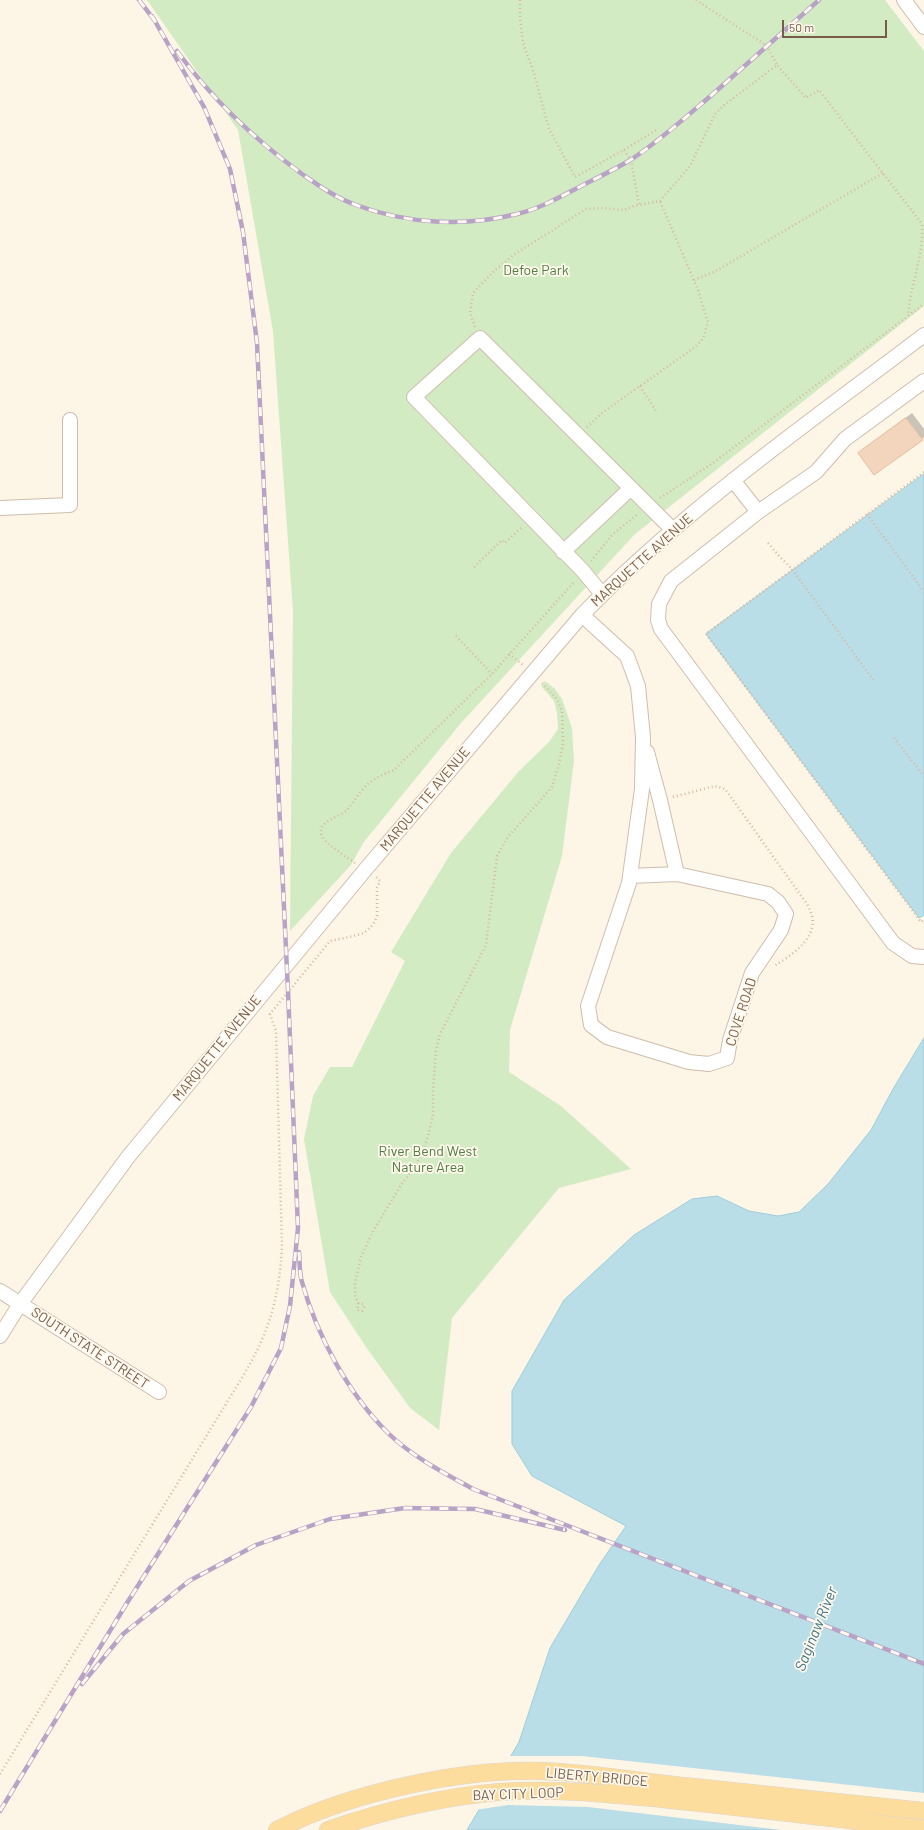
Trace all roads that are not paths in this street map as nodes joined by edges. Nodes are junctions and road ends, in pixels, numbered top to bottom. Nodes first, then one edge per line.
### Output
1 (904, 0) edge
2 (924, 27) edge
3 (924, 335) edge
4 (924, 381) edge
5 (70, 420) dead end
6 (733, 480) junction
7 (631, 488) junction
8 (0, 508) edge
9 (758, 512) junction
10 (673, 530) junction
11 (563, 552) junction
12 (602, 594) junction
13 (582, 615) junction
14 (643, 737) junction
15 (677, 874) junction
16 (630, 876) junction
17 (924, 957) edge
18 (0, 1291) edge
19 (20, 1304) junction
20 (0, 1336) edge
21 (159, 1392) dead end
22 (924, 1811) edge
23 (924, 1829) edge
24 (277, 1830) edge
25 (328, 1830) edge

1 - 2 street
3 - 6 street, MARQUETTE AVENUE
4 - 9 street
5 - 8 street
6 - 9 street
6 - 10 street, MARQUETTE AVENUE
7 - 10 street
7 - 11 street
7 - 11 street
9 - 17 street
10 - 12 street, MARQUETTE AVENUE
11 - 12 street
12 - 13 street, MARQUETTE AVENUE
13 - 14 street, COVE ROAD
13 - 19 street, MARQUETTE AVENUE
14 - 15 street, COVE ROAD
14 - 16 street, COVE ROAD
15 - 16 street, COVE ROAD
15 - 16 street, COVE ROAD
18 - 19 street, SOUTH STATE STREET
19 - 20 street, MARQUETTE AVENUE
19 - 21 street, SOUTH STATE STREET
22 - 24 main road, LIBERTY BRIDGE
23 - 25 main road, LIBERTY BRIDGE

